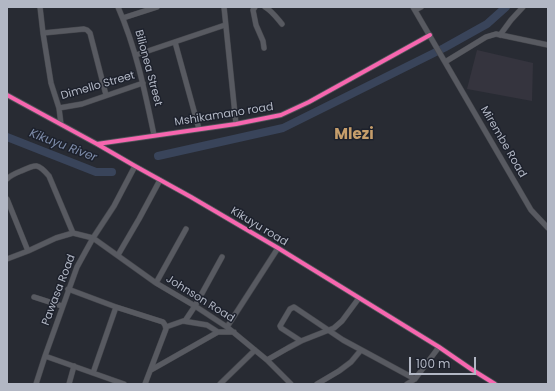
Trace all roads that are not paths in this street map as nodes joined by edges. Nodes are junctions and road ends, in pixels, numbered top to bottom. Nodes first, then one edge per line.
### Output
1 (40, 7) edge
2 (118, 7) edge
3 (157, 7) edge
4 (224, 7) edge
5 (255, 7) edge
6 (265, 7) edge
7 (421, 7) edge
8 (523, 7) edge
9 (414, 9) edge
10 (123, 18) junction
11 (282, 24) dead end
12 (225, 25) junction
13 (42, 33) junction
14 (430, 35) junction
15 (500, 35) junction
16 (175, 42) junction
17 (548, 45) edge
18 (264, 48) dead end
19 (136, 55) junction
20 (445, 62) junction
21 (143, 83) junction
22 (7, 95) edge
23 (106, 95) junction
24 (59, 108) junction
25 (61, 124) junction
26 (236, 124) junction
27 (199, 129) junction
28 (154, 135) junction
29 (97, 144) junction
30 (135, 166) junction
31 (7, 180) edge
32 (160, 180) junction
33 (7, 199) edge
34 (548, 228) edge
35 (186, 229) dead end
36 (72, 233) junction
37 (93, 238) junction
38 (278, 248) junction
39 (28, 251) junction
40 (118, 255) junction
41 (222, 257) dead end
42 (7, 259) edge
43 (156, 283) junction
44 (68, 289) junction
45 (34, 297) dead end
46 (359, 298) junction
47 (62, 306) junction
48 (195, 306) junction
49 (116, 307) junction
50 (185, 321) junction
51 (166, 327) junction
52 (227, 327) junction
53 (327, 330) junction
54 (218, 332) junction
55 (234, 332) junction
56 (301, 341) junction
57 (439, 347) junction
58 (255, 350) junction
59 (361, 350) junction
60 (45, 356) junction
61 (267, 360) junction
62 (74, 366) junction
63 (151, 370) junction
64 (92, 373) junction
65 (415, 379) junction
66 (115, 382) edge
67 (36, 384) edge
68 (69, 384) edge
69 (124, 384) edge
70 (145, 384) edge
71 (220, 384) edge
72 (291, 384) edge
73 (317, 384) edge
74 (407, 384) edge
75 (495, 384) edge

1 - 13 street
2 - 10 street, Bilionea Street
3 - 10 street
4 - 12 street
5 - 18 street
6 - 11 street
7 - 9 street
8 - 15 street
9 - 14 street, Mirembe Road
10 - 19 street, Bilionea Street
12 - 16 street
12 - 26 street
13 - 23 street
13 - 24 street
14 - 20 street, Mirembe Road
14 - 26 street, Mshikamano road
15 - 17 street
15 - 20 street
16 - 19 street
16 - 27 street
19 - 21 street, Bilionea Street
20 - 34 street, Mirembe Road
21 - 23 street, Dimello Street
21 - 28 street, Bilionea Street
22 - 25 street, Kikuyu road
23 - 24 street, Dimello Street
24 - 25 street
25 - 29 street, Kikuyu road
26 - 27 street, Mshikamano road
27 - 28 street, Mshikamano road
28 - 29 street, Mshikamano road
29 - 30 street, Kikuyu road
30 - 32 street, Kikuyu road
30 - 37 street, Pawasa Road
31 - 36 street
32 - 38 street, Kikuyu road
32 - 40 street
33 - 39 street
35 - 43 street
36 - 37 street
36 - 39 street
37 - 40 street, Johnson Road
37 - 44 street, Pawasa Road
38 - 46 street, Kikuyu road
38 - 52 street
39 - 42 street
40 - 43 street, Johnson Road
41 - 48 street
43 - 48 street, Johnson Road
44 - 47 street, Pawasa Road
44 - 49 street
45 - 47 street
46 - 53 street
46 - 57 street, Kikuyu road
47 - 60 street, Pawasa Road
48 - 50 street
48 - 52 street, Johnson Road
49 - 51 street
49 - 64 street
50 - 51 street
50 - 54 street
51 - 63 street
52 - 55 street, Johnson Road
53 - 56 street
53 - 56 street
53 - 59 street
54 - 55 street
54 - 63 street
55 - 58 street, Johnson Road
56 - 61 street
57 - 65 street
57 - 75 street, Kikuyu road
58 - 61 street, Johnson Road
58 - 71 street
59 - 65 street
59 - 73 street
60 - 62 street
60 - 67 street, Pawasa Road
61 - 72 street, Johnson Road
62 - 64 street
62 - 68 street
63 - 70 street
64 - 66 street
65 - 74 street
66 - 69 street

